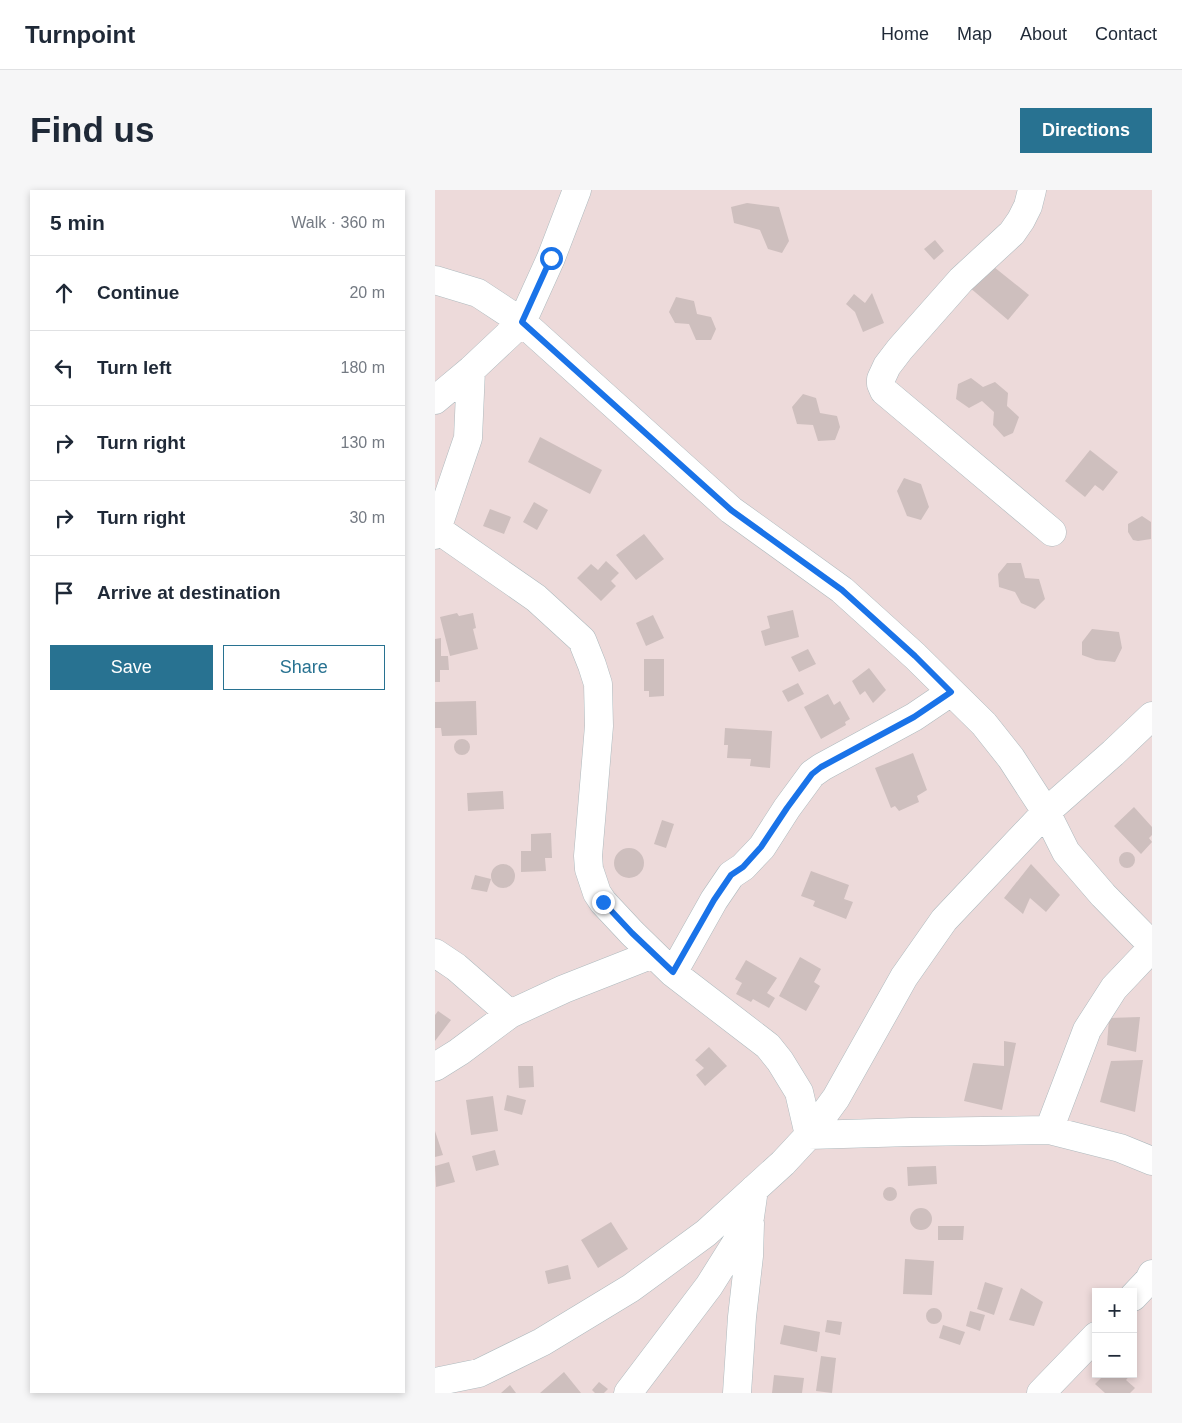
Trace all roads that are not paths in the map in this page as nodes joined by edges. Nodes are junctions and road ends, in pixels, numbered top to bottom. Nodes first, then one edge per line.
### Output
1 (577, 190) edge
2 (1032, 190) edge
3 (435, 280) edge
4 (522, 322) junction
5 (471, 370) junction
6 (435, 400) edge
7 (436, 532) edge
8 (1052, 532) dead end
9 (951, 692) junction
10 (1152, 716) edge
11 (1046, 812) junction
12 (1152, 947) edge
13 (435, 953) edge
14 (653, 954) junction
15 (673, 972) junction
16 (510, 1014) junction
17 (435, 1066) edge
18 (1049, 1130) junction
19 (809, 1135) junction
20 (1152, 1140) edge
21 (1120, 1148) junction
22 (1152, 1161) edge
23 (754, 1189) junction
24 (751, 1217) junction
25 (1152, 1274) edge
26 (1137, 1293) edge
27 (1092, 1340) edge
28 (435, 1382) edge
29 (628, 1393) edge
30 (737, 1393) edge
31 (1041, 1393) edge

1 - 4 street
2 - 8 street
3 - 4 street
4 - 5 street
4 - 9 street
5 - 6 street
5 - 7 street
7 - 14 street
9 - 11 street
9 - 15 street
10 - 11 street
11 - 12 street
11 - 19 street
12 - 18 street
13 - 16 street
14 - 15 street
14 - 16 street
15 - 19 street
16 - 17 street
18 - 19 street
18 - 21 street
19 - 23 street
20 - 21 street
21 - 22 street
23 - 24 street
23 - 28 street
24 - 29 street
24 - 30 street
25 - 26 street
27 - 31 street

